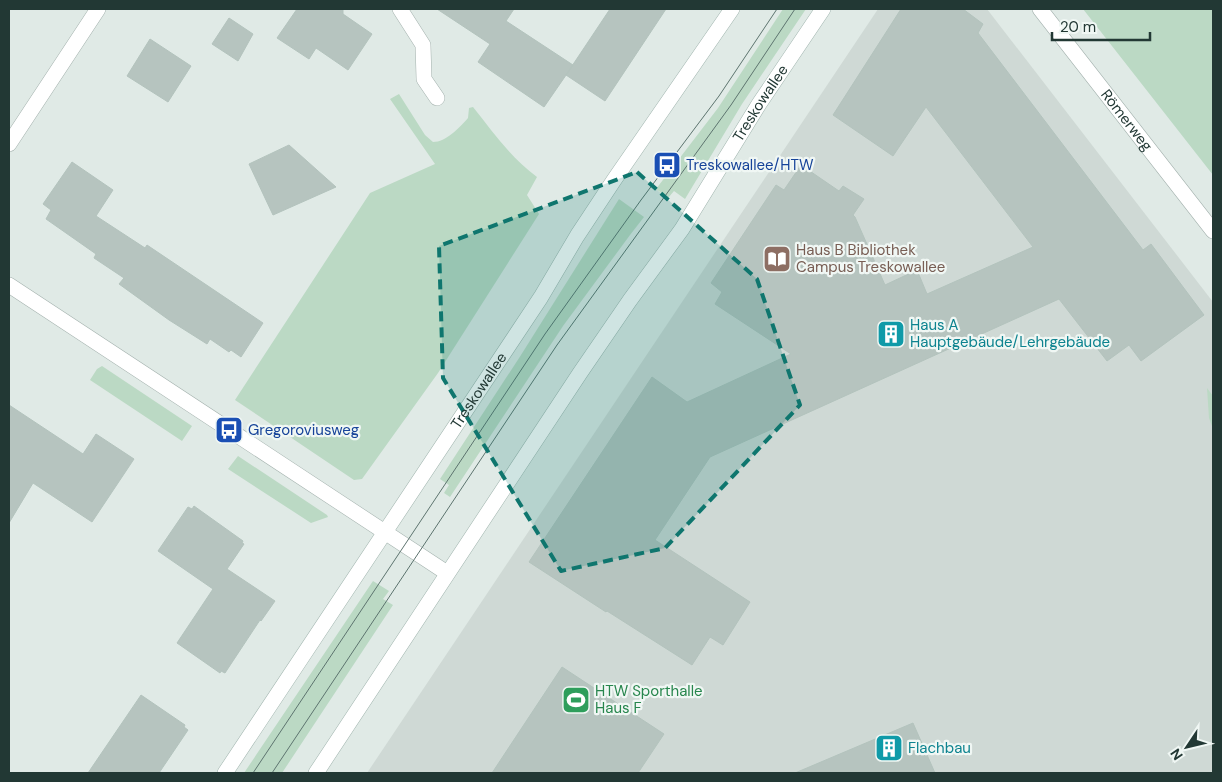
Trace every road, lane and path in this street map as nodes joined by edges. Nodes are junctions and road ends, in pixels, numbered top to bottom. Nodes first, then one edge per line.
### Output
1 (98, 9) edge
2 (400, 9) edge
3 (732, 9) edge
4 (823, 9) edge
5 (1040, 9) edge
6 (437, 98) dead end
7 (9, 144) edge
8 (1213, 232) edge
9 (9, 285) edge
10 (385, 532) junction
11 (447, 573) junction
12 (225, 773) edge
13 (316, 773) edge

1 - 7 main road
2 - 6 main road
3 - 10 main road, Treskowallee
4 - 11 main road, Treskowallee
5 - 8 main road, Römerweg
9 - 10 main road
10 - 11 main road
10 - 12 main road, Treskowallee
11 - 13 main road, Treskowallee

